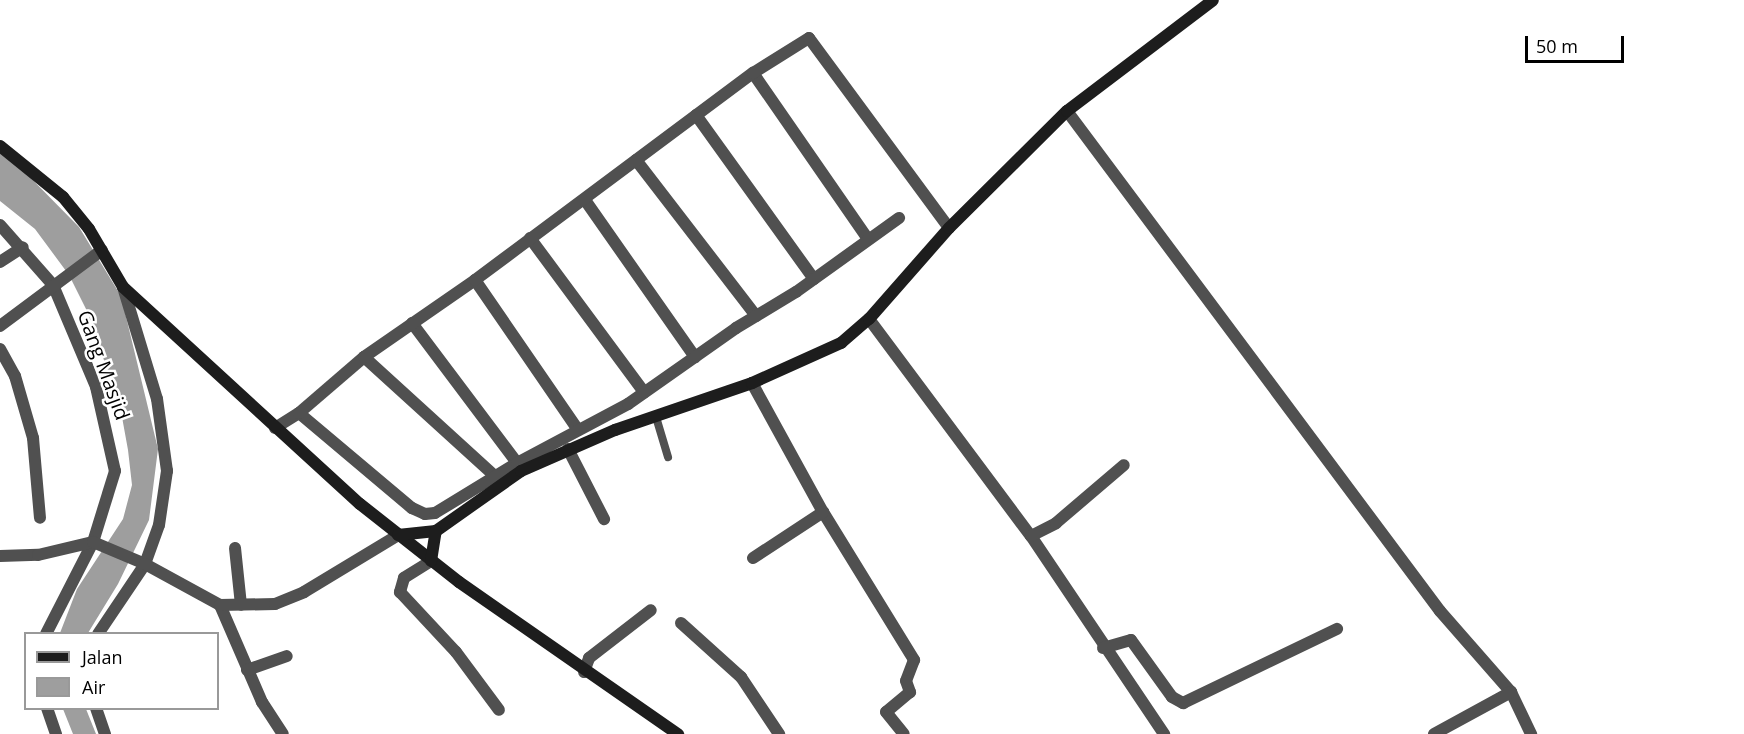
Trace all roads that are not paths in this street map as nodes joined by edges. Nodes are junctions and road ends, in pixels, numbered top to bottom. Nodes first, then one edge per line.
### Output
1 (1213, 0) edge
2 (753, 73) junction
3 (1066, 111) junction
4 (696, 115) junction
5 (0, 146) edge
6 (636, 160) junction
7 (585, 200) junction
8 (899, 218) dead end
9 (0, 225) edge
10 (949, 228) junction
11 (530, 238) junction
12 (868, 239) junction
13 (22, 247) junction
14 (100, 251) junction
15 (0, 262) edge
16 (814, 279) junction
17 (475, 280) junction
18 (58, 281) junction
19 (123, 287) junction
20 (756, 316) junction
21 (869, 319) junction
22 (412, 323) junction
23 (0, 326) edge
24 (0, 349) edge
25 (364, 357) junction
26 (695, 357) junction
27 (752, 383) junction
28 (644, 392) junction
29 (299, 413) junction
30 (656, 417) junction
31 (275, 428) junction
32 (578, 430) junction
33 (568, 449) junction
34 (668, 457) dead end
35 (517, 463) junction
36 (1124, 465) dead end
37 (495, 476) junction
38 (823, 512) junction
39 (435, 513) junction
40 (40, 518) dead end
41 (604, 519) dead end
42 (440, 528) junction
43 (398, 535) junction
44 (1031, 537) junction
45 (98, 544) junction
46 (235, 548) dead end
47 (0, 556) edge
48 (753, 558) dead end
49 (431, 561) junction
50 (142, 563) junction
51 (220, 605) junction
52 (241, 605) junction
53 (651, 610) dead end
54 (681, 623) dead end
55 (1337, 629) dead end
56 (47, 632) edge
57 (99, 632) edge
58 (1103, 648) junction
59 (287, 656) dead end
60 (247, 670) junction
61 (584, 672) junction
62 (1511, 692) junction
63 (48, 710) edge
64 (97, 710) edge
65 (499, 710) dead end
66 (670, 732) edge
67 (56, 734) edge
68 (105, 734) edge
69 (283, 734) edge
70 (779, 734) edge
71 (904, 734) edge
72 (1164, 734) edge
73 (1434, 734) edge
74 (1531, 734) edge

1 - 3 street
2 - 4 street
2 - 10 street
2 - 12 street
3 - 10 street
3 - 62 street
4 - 6 street
4 - 16 street
5 - 14 street
6 - 7 street
6 - 20 street
7 - 11 street
7 - 26 street
8 - 12 street
9 - 13 street, Gang Masjid
10 - 21 street
11 - 17 street
11 - 28 street
12 - 16 street
13 - 15 street
13 - 18 street, Gang Masjid
14 - 18 street
14 - 19 street
16 - 20 street
17 - 22 street
17 - 32 street
18 - 23 street
18 - 45 street, Gang Masjid
19 - 31 street
19 - 50 street
20 - 26 street
21 - 27 street
21 - 44 street
22 - 25 street
22 - 35 street
24 - 40 street
25 - 29 street
25 - 37 street
26 - 28 street
27 - 30 street
27 - 38 street
28 - 32 street
29 - 31 street
29 - 39 street
30 - 33 street
30 - 34 lane
31 - 43 street
32 - 35 street
33 - 41 street
33 - 42 street
35 - 37 street
36 - 44 street
37 - 39 street
38 - 48 street
38 - 71 street
39 - 42 street
42 - 43 street
42 - 49 street
43 - 49 street
43 - 52 street
44 - 58 street
45 - 47 street
45 - 50 street
45 - 56 street, Gang Masjid
46 - 52 street
49 - 61 street
49 - 65 street
50 - 51 street
50 - 57 street
51 - 52 street
51 - 60 street
53 - 61 street
54 - 70 street
55 - 58 street
58 - 72 street
59 - 60 street
60 - 69 street
61 - 66 street
62 - 73 street
62 - 74 street
63 - 67 street
64 - 68 street

